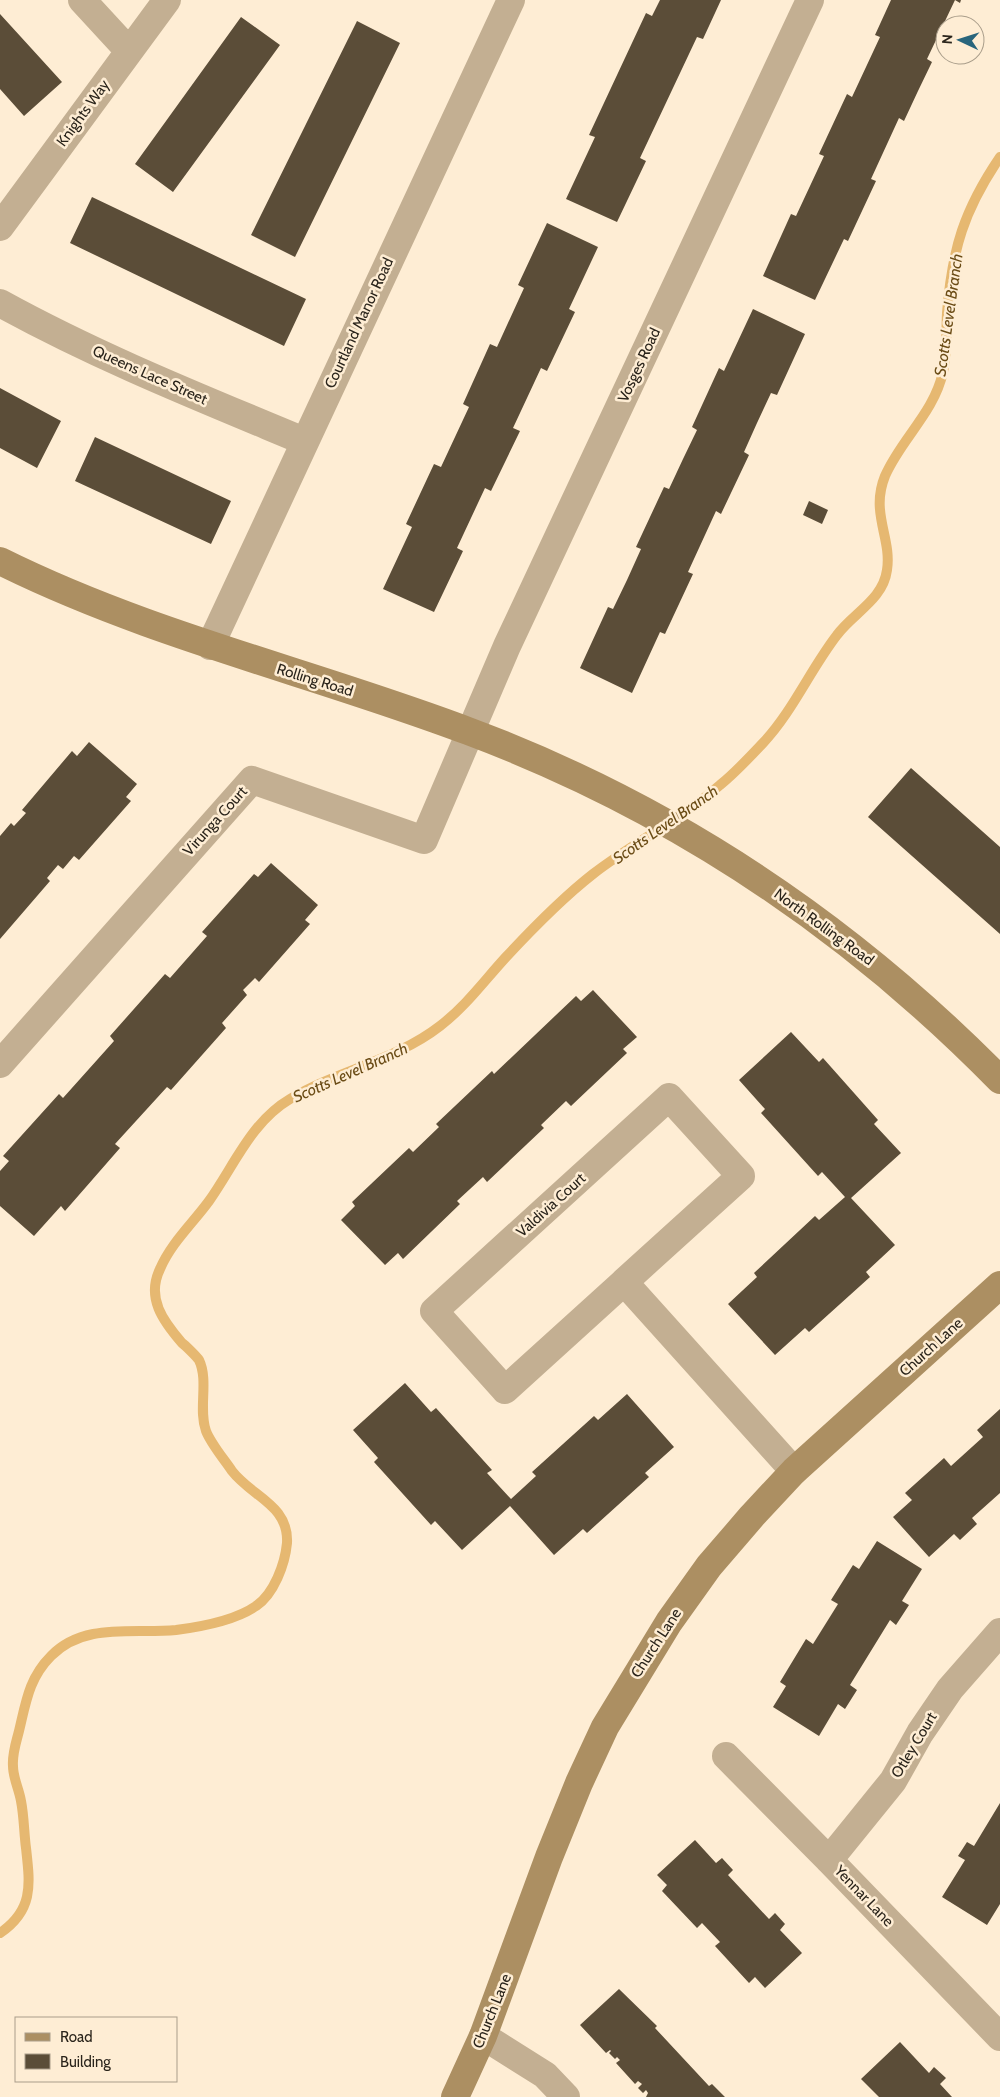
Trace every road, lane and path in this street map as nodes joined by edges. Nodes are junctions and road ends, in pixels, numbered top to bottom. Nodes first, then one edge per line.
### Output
1 (82, 0) edge
2 (167, 0) edge
3 (511, 0) edge
4 (810, 0) edge
5 (129, 51) junction
6 (0, 227) edge
7 (0, 303) edge
8 (304, 441) junction
9 (0, 561) edge
10 (210, 646) junction
11 (470, 732) junction
12 (628, 802) joint
13 (0, 1064) edge
14 (1000, 1080) edge
15 (624, 1282) junction
16 (1000, 1285) edge
17 (794, 1471) junction
18 (1000, 1632) edge
19 (726, 1756) dead end
20 (830, 1860) junction
21 (483, 2036) junction
22 (1000, 2037) edge
23 (454, 2097) edge
24 (566, 2097) edge

1 - 5 street
2 - 5 street, Knights Way
3 - 8 street, Courtland Manor Road
4 - 11 street, Vosges Road
5 - 6 street, Knights Way
7 - 8 street, Queens Lace Street
8 - 10 street, Courtland Manor Road
9 - 10 street, Rolling Road
10 - 11 street, Rolling Road
11 - 12 street, Rolling Road
11 - 13 street, Virunga Court
12 - 14 street, North Rolling Road
15 - 15 street, Valdivia Court
15 - 17 street
16 - 17 street, Church Lane
17 - 21 street, Church Lane
18 - 20 street, Otley Court
19 - 20 street, Yennar Lane
20 - 22 street, Yennar Lane
21 - 23 street, Church Lane
21 - 24 street

